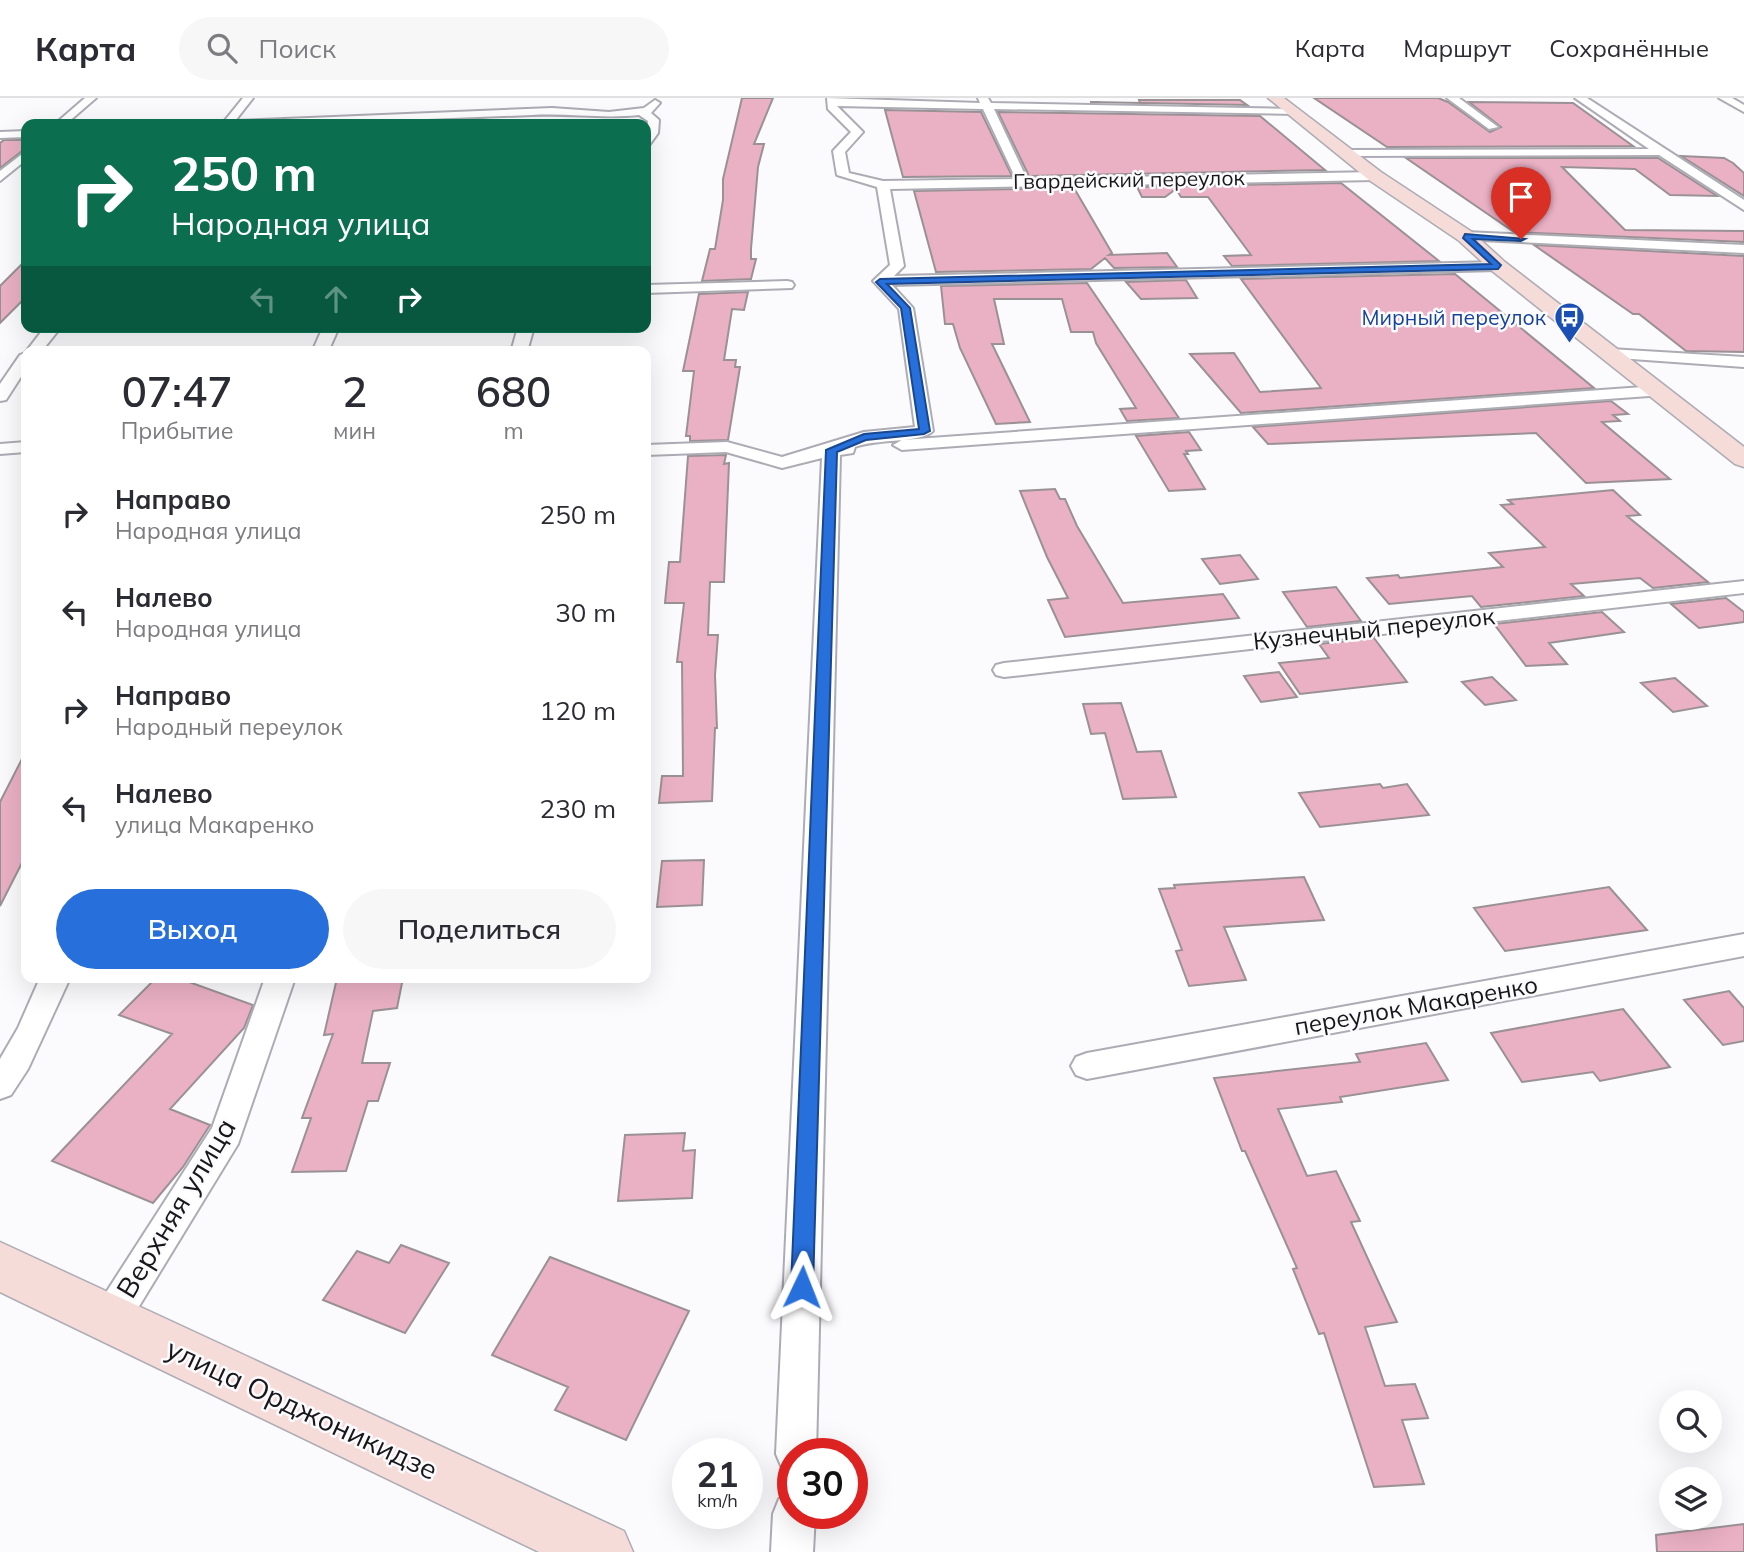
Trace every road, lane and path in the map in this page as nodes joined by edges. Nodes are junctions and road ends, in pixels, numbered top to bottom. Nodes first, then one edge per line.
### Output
1 (90, 98) edge
2 (248, 98) edge
3 (557, 98) edge
4 (660, 98) edge
5 (1275, 98) edge
6 (1452, 98) edge
7 (1580, 98) edge
8 (1724, 98) edge
9 (832, 100) edge
10 (985, 103) edge
11 (1744, 109) edge
12 (647, 111) junction
13 (1293, 112) junction
14 (412, 116) edge
15 (66, 119) edge
16 (233, 119) edge
17 (343, 119) edge
18 (566, 119) edge
19 (1493, 127) dead end
20 (21, 134) edge
21 (651, 134) edge
22 (0, 135) edge
23 (1660, 152) junction
24 (1343, 153) junction
25 (21, 158) edge
26 (1375, 176) junction
27 (0, 177) edge
28 (1023, 182) junction
29 (883, 185) junction
30 (1744, 206) edge
31 (1465, 236) junction
32 (1744, 248) edge
33 (1498, 266) junction
34 (880, 282) junction
35 (787, 285) dead end
36 (651, 289) edge
37 (1610, 354) junction
38 (1744, 362) edge
39 (21, 365) edge
40 (1657, 391) junction
41 (0, 396) edge
42 (21, 447) edge
43 (0, 449) edge
44 (651, 450) edge
45 (831, 450) junction
46 (1744, 459) edge
47 (1744, 587) edge
48 (1004, 670) dead end
49 (1744, 945) edge
50 (53, 983) edge
51 (279, 983) edge
52 (1087, 1066) dead end
53 (0, 1085) edge
54 (0, 1266) edge
55 (111, 1318) junction
56 (797, 1438) edge
57 (793, 1529) edge
58 (603, 1552) edge
59 (792, 1552) edge

1 - 15 street
2 - 16 street
3 - 18 street
4 - 12 street
5 - 13 main road
6 - 19 street
7 - 23 street
8 - 11 street
9 - 10 street
9 - 29 street, Гвардейский переулок
10 - 13 street
10 - 28 street
12 - 18 street
12 - 21 street
13 - 24 main road
14 - 17 street
14 - 18 street
20 - 22 street
23 - 24 street
23 - 30 street
24 - 26 main road
25 - 27 street
26 - 28 street, Гвардейский переулок
26 - 31 main road
28 - 29 street, Гвардейский переулок
29 - 34 street
31 - 32 street
31 - 33 main road
33 - 34 street
33 - 37 main road
34 - 45 street
35 - 36 street
37 - 38 street
37 - 40 main road
39 - 41 street
40 - 45 street
40 - 46 main road
42 - 43 street
44 - 45 street
45 - 56 street
47 - 48 street, Кузнечный переулок
49 - 52 street, переулок Макаренко
50 - 53 street
51 - 55 street, Верхняя улица
54 - 55 main road, улица Орджоникидзе
55 - 58 main road, улица Орджоникидзе
57 - 59 street

